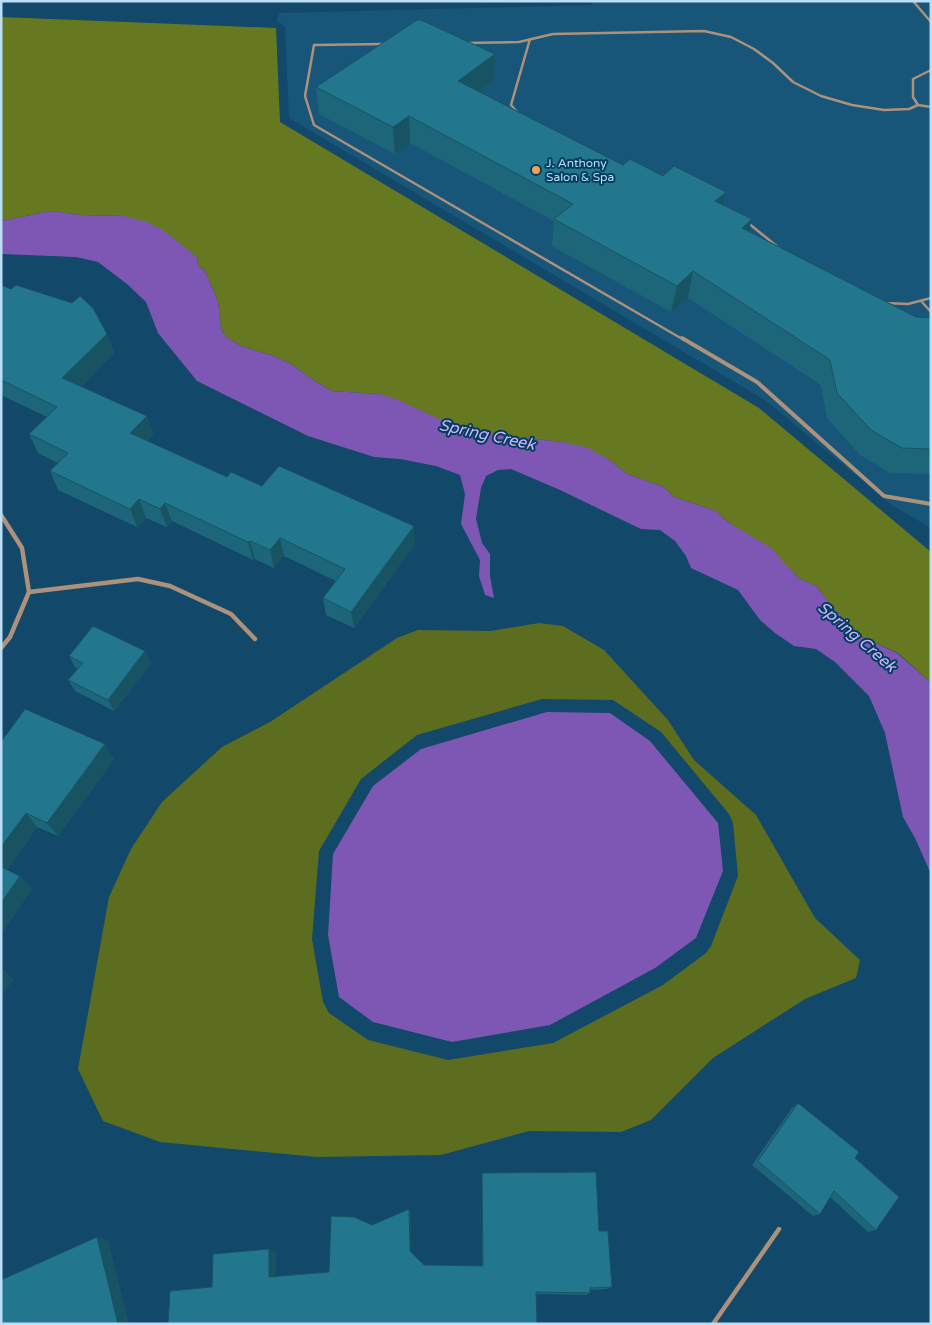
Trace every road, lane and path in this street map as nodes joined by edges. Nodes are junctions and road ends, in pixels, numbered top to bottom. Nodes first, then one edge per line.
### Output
1 (913, 1) edge
2 (931, 22) edge
3 (530, 40) junction
4 (460, 43) edge
5 (392, 44) edge
6 (931, 70) edge
7 (918, 105) junction
8 (931, 107) edge
9 (522, 118) edge
10 (744, 220) edge
11 (782, 251) edge
12 (931, 300) edge
13 (881, 302) edge
14 (922, 302) junction
15 (931, 312) edge
16 (931, 504) edge
17 (1, 515) edge
18 (29, 592) junction
19 (255, 639) dead end
20 (1, 648) edge
21 (779, 1229) dead end
22 (713, 1324) edge

1 - 2 lane
3 - 4 lane
3 - 7 lane
3 - 9 lane
5 - 16 lane
6 - 7 lane
7 - 8 lane
10 - 11 lane
12 - 14 lane
13 - 14 lane
14 - 15 lane
17 - 18 street
18 - 19 street
18 - 20 street
21 - 22 lane

